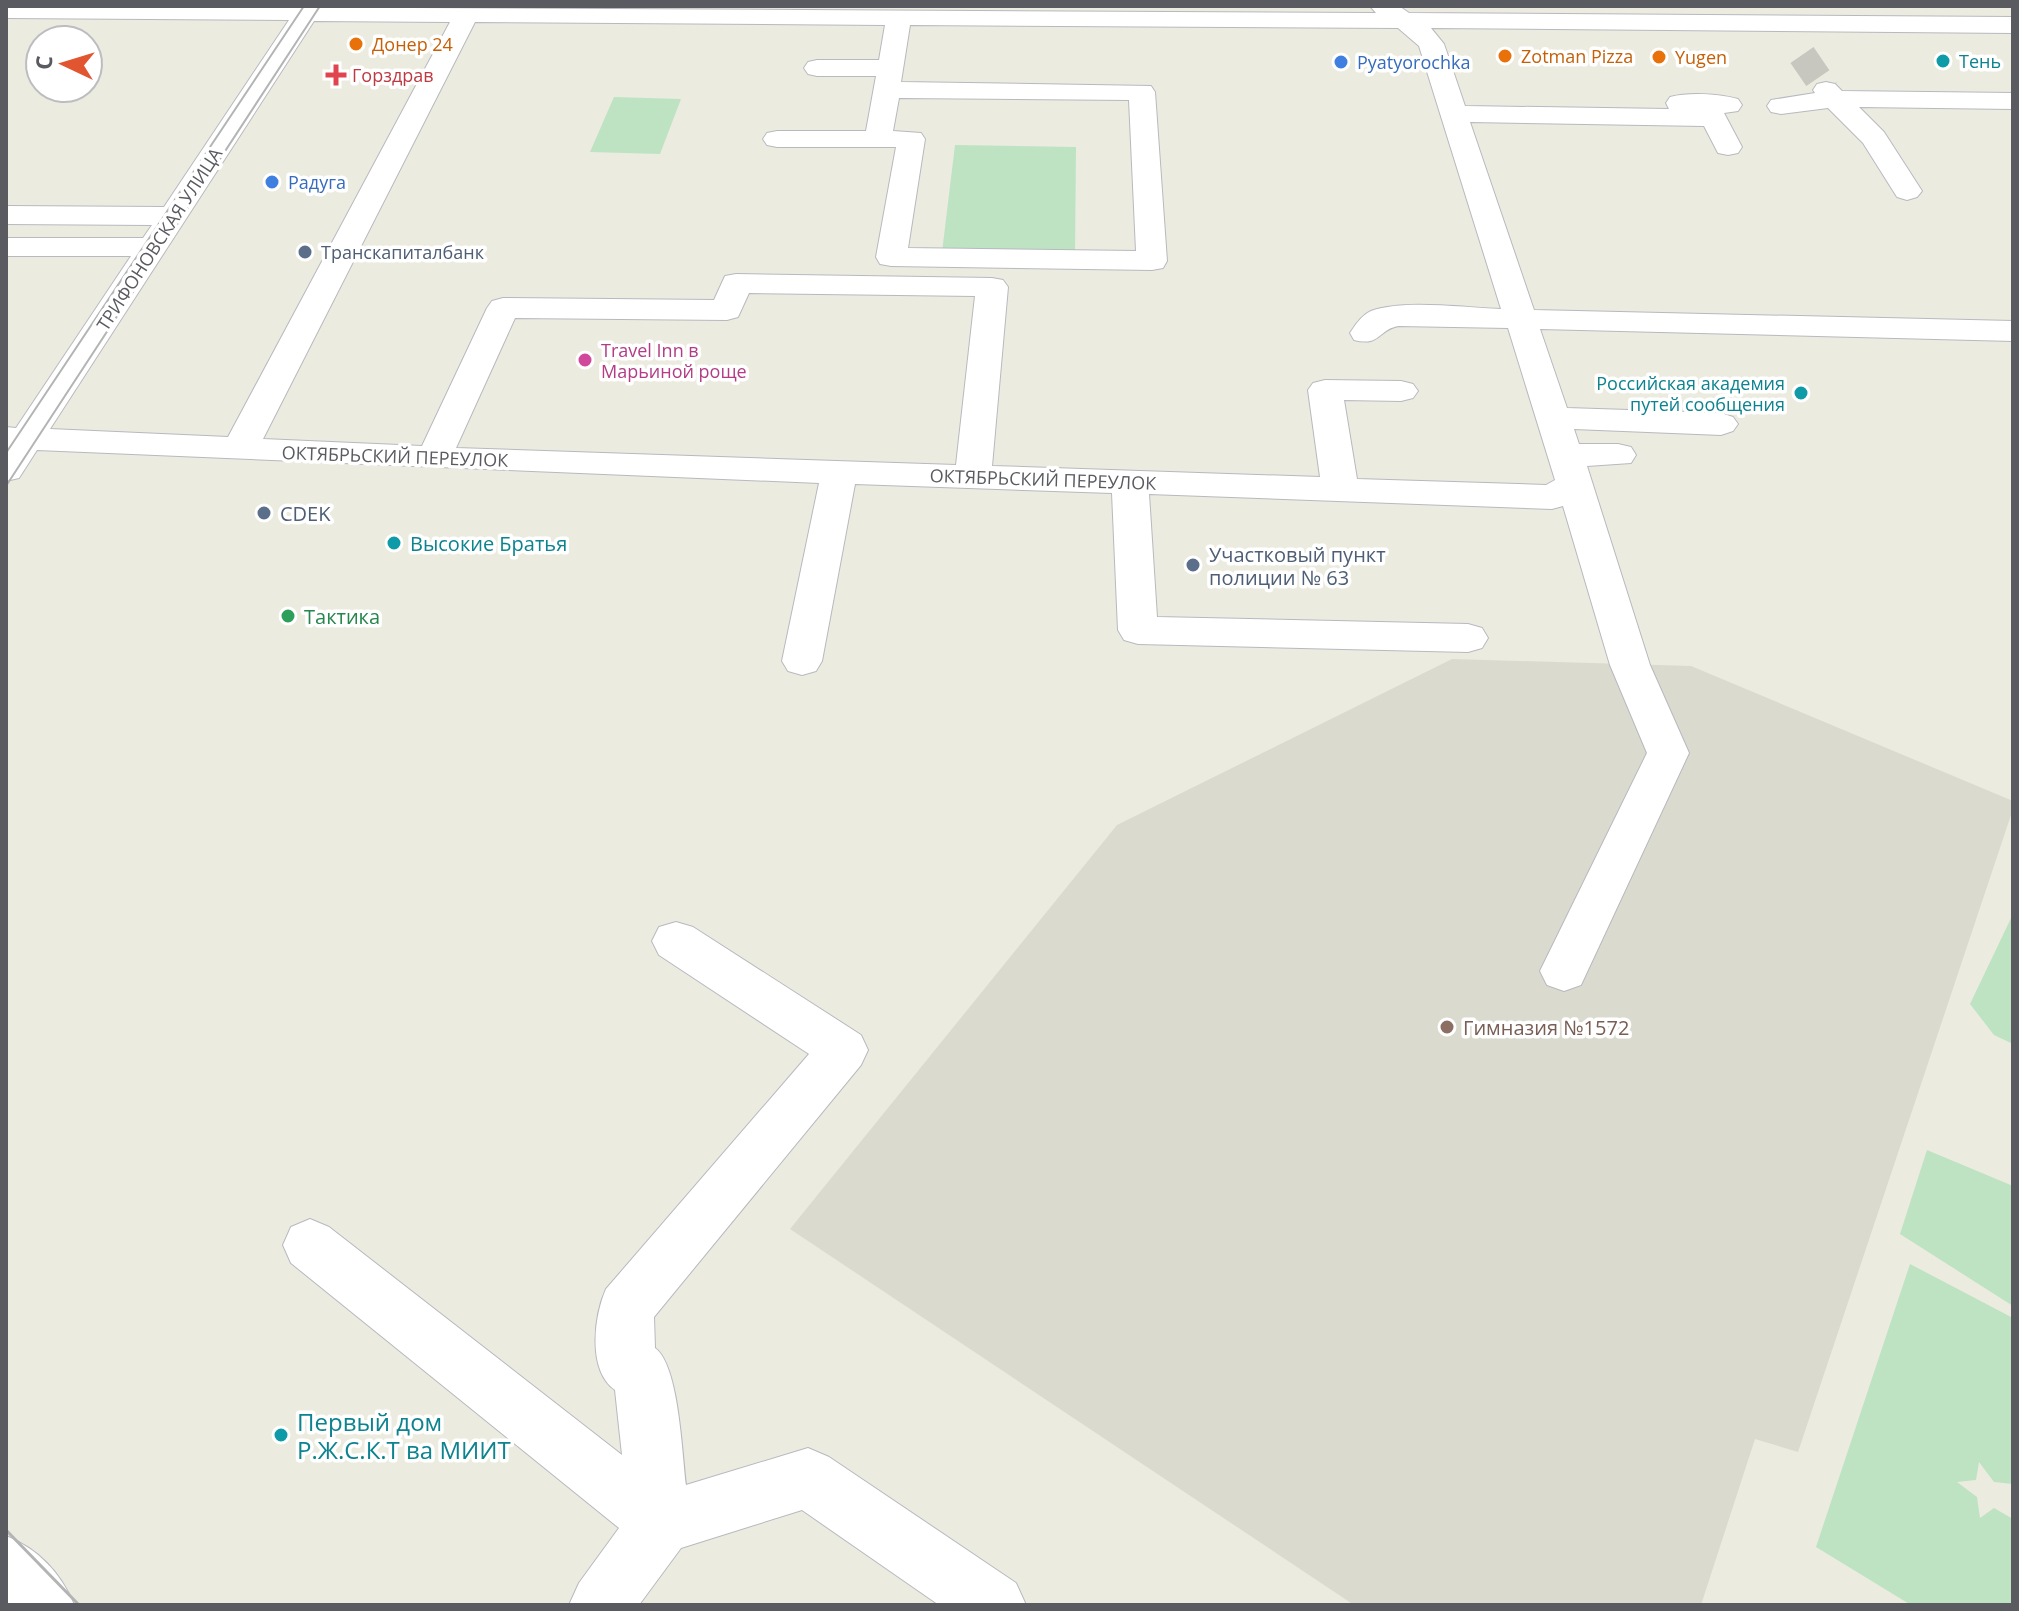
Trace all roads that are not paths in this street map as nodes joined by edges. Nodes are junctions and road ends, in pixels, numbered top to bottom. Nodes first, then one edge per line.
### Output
1 (1993, 6) edge
2 (309, 10) edge
3 (6, 11) edge
4 (636, 11) edge
5 (752, 11) edge
6 (1392, 13) edge
7 (466, 14) junction
8 (1961, 15) edge
9 (899, 17) junction
10 (2012, 25) edge
11 (817, 68) dead end
12 (888, 79) junction
13 (1830, 94) junction
14 (1728, 105) dead end
15 (1781, 106) dead end
16 (2009, 107) edge
17 (1676, 125) junction
18 (1458, 126) junction
19 (777, 139) dead end
20 (878, 139) junction
21 (1512, 139) dead end
22 (1728, 147) dead end
23 (1907, 191) dead end
24 (6, 215) edge
25 (174, 216) junction
26 (6, 247) edge
27 (154, 247) junction
28 (1569, 291) dead end
29 (1516, 305) junction
30 (2013, 331) edge
31 (1366, 333) dead end
32 (1401, 391) dead end
33 (1552, 418) junction
34 (1721, 424) dead end
35 (17, 438) edge
36 (240, 449) junction
37 (1618, 455) dead end
38 (434, 458) junction
39 (823, 461) junction
40 (6, 470) edge
41 (1570, 470) junction
42 (973, 476) junction
43 (1130, 481) junction
44 (1340, 488) junction
45 (1468, 638) dead end
46 (802, 661) dead end
47 (676, 941) dead end
48 (1564, 971) dead end
49 (310, 1245) dead end
50 (661, 1523) junction
51 (6, 1567) edge
52 (42, 1605) edge
53 (601, 1605) edge
54 (994, 1605) edge

1 - 10 street
2 - 3 street
2 - 7 street
2 - 25 street, ТРИФОНОВСКАЯ УЛИЦА
4 - 5 street
4 - 7 street
5 - 9 street
6 - 8 street
6 - 9 street
6 - 18 street
7 - 36 street
8 - 10 street
9 - 12 street
11 - 12 street
12 - 20 street
12 - 20 street
13 - 15 street
13 - 16 street
13 - 23 street
14 - 17 street
17 - 18 street
17 - 22 street
18 - 21 street
18 - 29 street
19 - 20 street
24 - 25 street
25 - 27 street, ТРИФОНОВСКАЯ УЛИЦА
26 - 27 street
27 - 35 street, ТРИФОНОВСКАЯ УЛИЦА
28 - 29 street
29 - 30 street
29 - 31 street
29 - 33 street
32 - 44 street
33 - 34 street
33 - 41 street
35 - 36 street, ОКТЯБРЬСКИЙ ПЕРЕУЛОК
35 - 40 street, ТРИФОНОВСКАЯ УЛИЦА
36 - 38 street, ОКТЯБРЬСКИЙ ПЕРЕУЛОК
37 - 41 street, ОКТЯБРЬСКИЙ ПЕРЕУЛОК
38 - 39 street, ОКТЯБРЬСКИЙ ПЕРЕУЛОК
38 - 42 street
39 - 42 street, ОКТЯБРЬСКИЙ ПЕРЕУЛОК
39 - 46 street
41 - 44 street, ОКТЯБРЬСКИЙ ПЕРЕУЛОК
41 - 48 street
42 - 43 street, ОКТЯБРЬСКИЙ ПЕРЕУЛОК
43 - 44 street, ОКТЯБРЬСКИЙ ПЕРЕУЛОК
43 - 45 street
47 - 50 street
49 - 50 street
50 - 53 street
50 - 54 street
51 - 52 street

